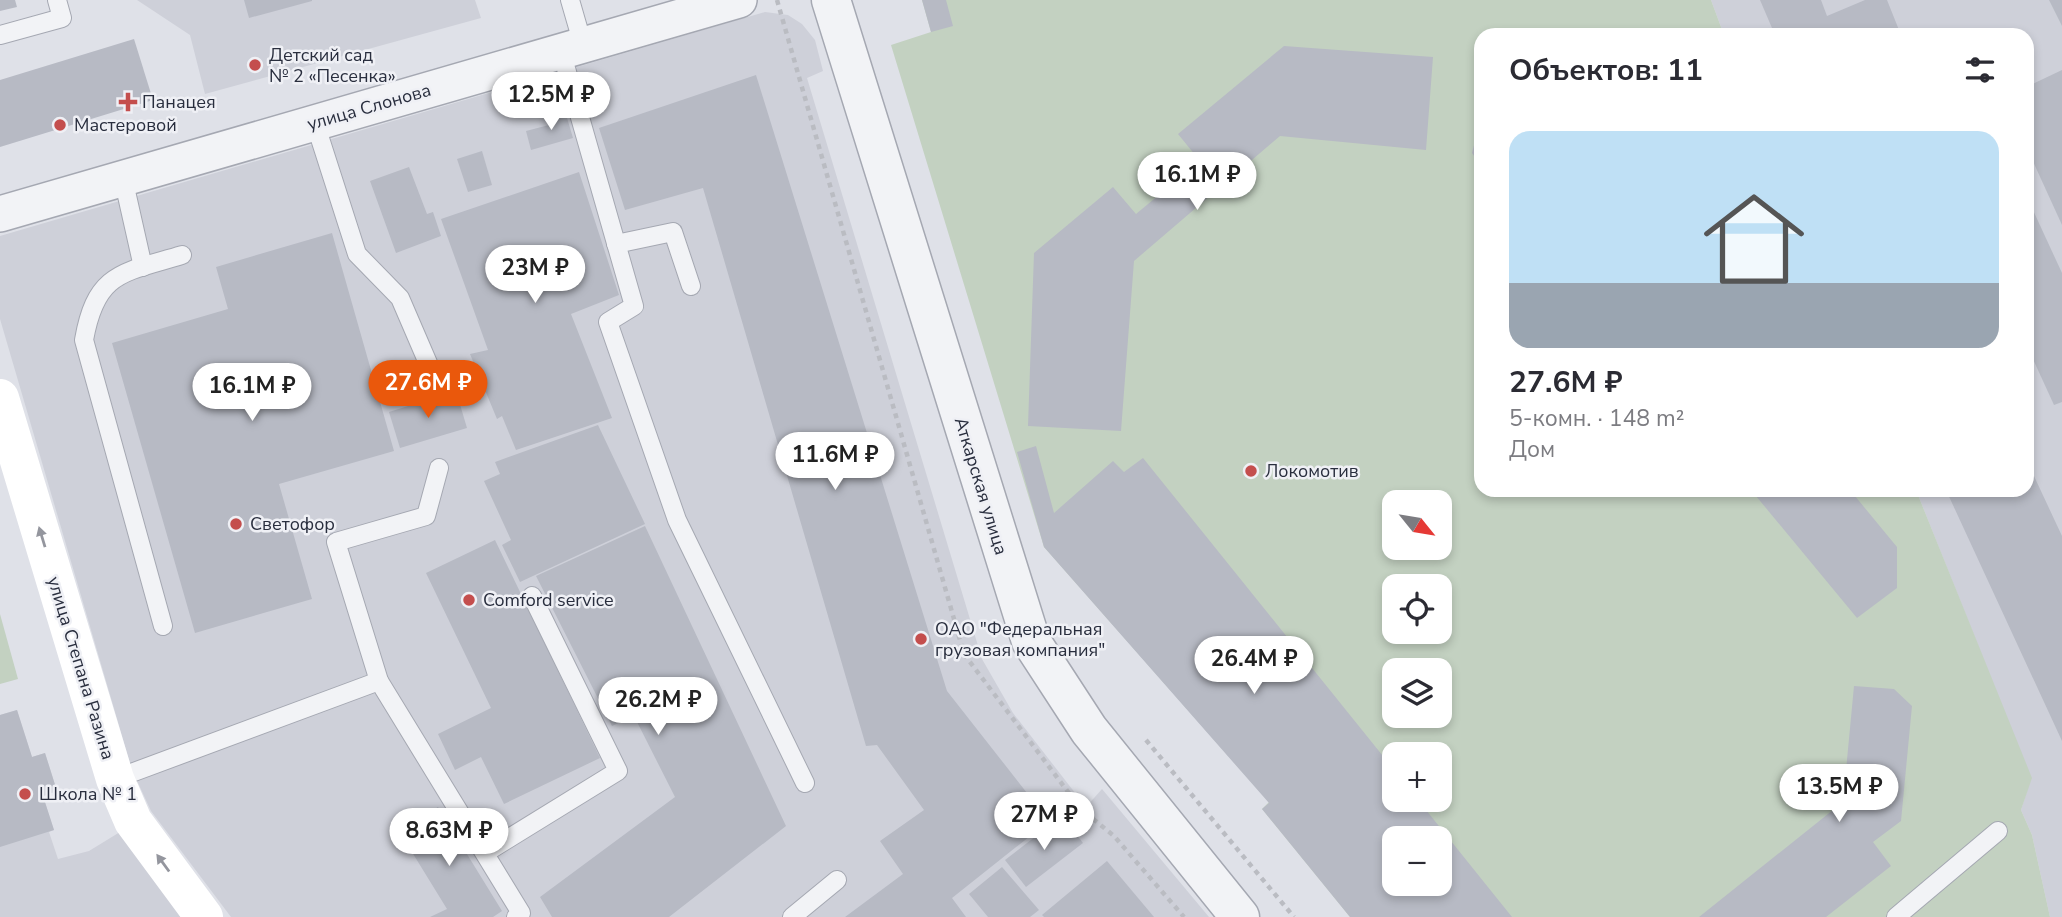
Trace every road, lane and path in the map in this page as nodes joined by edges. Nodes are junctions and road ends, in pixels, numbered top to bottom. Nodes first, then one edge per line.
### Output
1 (57, 0) edge
2 (570, 0) edge
3 (739, 0) edge
4 (777, 0) edge
5 (831, 0) edge
6 (0, 35) edge
7 (572, 48) junction
8 (315, 123) junction
9 (123, 178) junction
10 (0, 214) edge
11 (615, 244) junction
12 (182, 255) dead end
13 (143, 267) junction
14 (691, 286) dead end
15 (430, 370) dead end
16 (0, 398) edge
17 (439, 468) dead end
18 (532, 596) dead end
19 (163, 626) dead end
20 (379, 681) junction
21 (1145, 739) dead end
22 (115, 779) junction
23 (804, 783) dead end
24 (1998, 831) dead end
25 (485, 853) junction
26 (837, 880) dead end
27 (204, 917) edge
28 (516, 917) edge
29 (792, 917) edge
30 (1184, 917) edge
31 (1240, 917) edge
32 (1294, 917) edge
33 (1896, 917) edge

1 - 6 lane
2 - 7 lane
3 - 7 street, улица Слонова
4 - 30 path
5 - 31 street, Аткарская улица
7 - 8 street, улица Слонова
7 - 11 lane
8 - 9 street, улица Слонова
8 - 15 lane
9 - 10 street, улица Слонова
9 - 13 lane
11 - 14 lane
11 - 23 lane
12 - 13 lane
13 - 19 lane
22 -> 16 main road, улица Степана Разина
17 - 20 lane
18 - 25 lane
20 - 22 lane
20 - 25 lane
21 - 32 path
27 -> 22 main road, улица Степана Разина
24 - 33 lane
25 - 28 lane
26 - 29 lane

